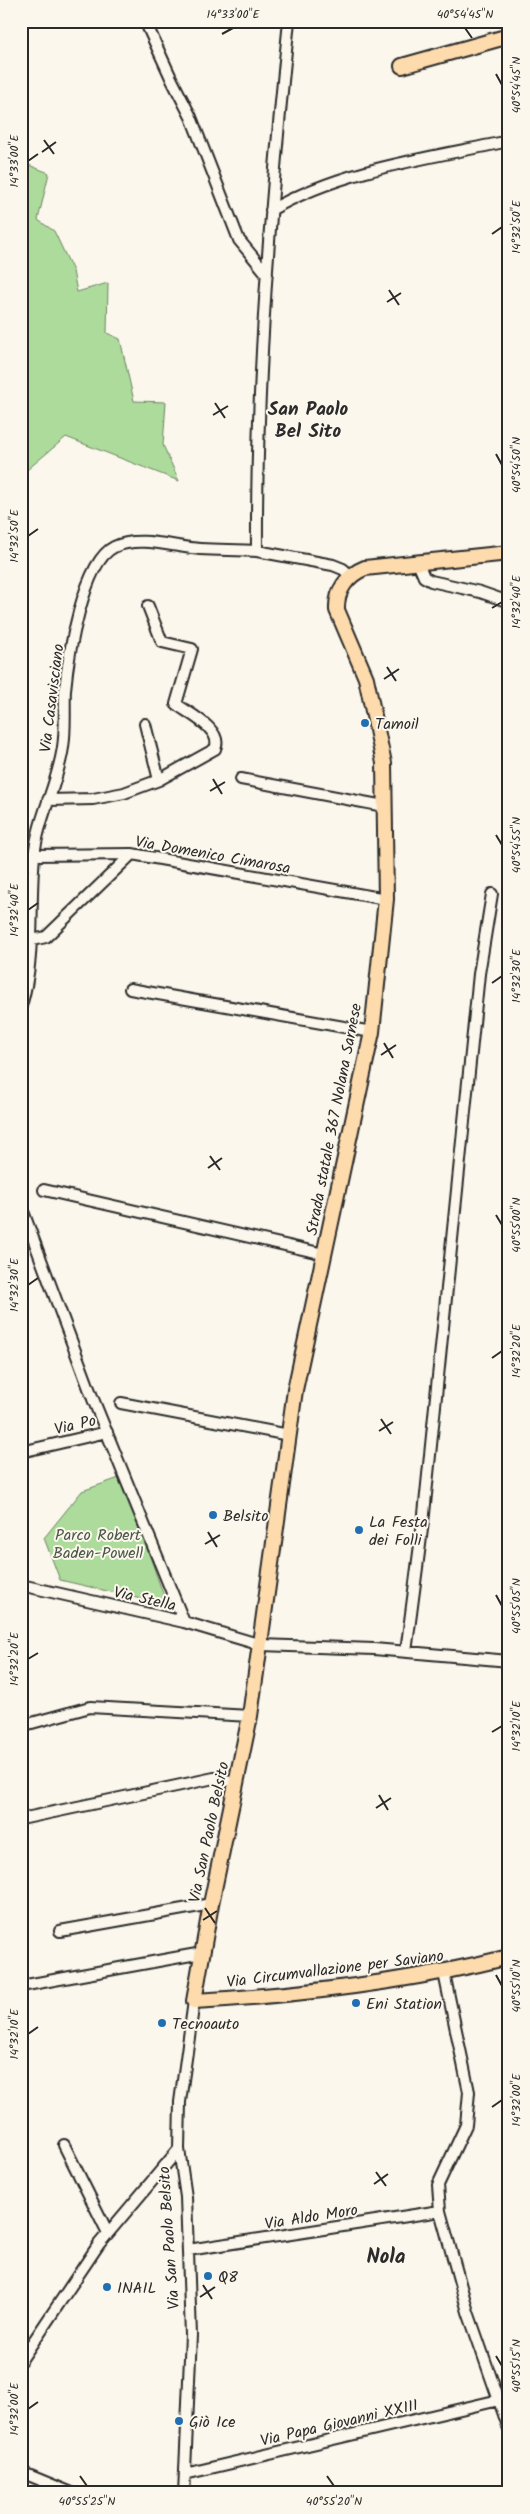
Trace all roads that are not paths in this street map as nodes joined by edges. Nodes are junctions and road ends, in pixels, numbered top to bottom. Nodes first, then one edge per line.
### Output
1 (145, 21) edge
2 (289, 21) edge
3 (509, 36) edge
4 (402, 66) dead end
5 (509, 141) edge
6 (271, 210) junction
7 (267, 274) junction
8 (256, 551) junction
9 (509, 554) edge
10 (418, 563) junction
11 (351, 576) junction
12 (509, 602) edge
13 (148, 606) dead end
14 (145, 724) dead end
15 (241, 779) dead end
16 (159, 780) junction
17 (48, 800) junction
18 (384, 806) junction
19 (132, 854) junction
20 (34, 860) junction
21 (21, 863) edge
22 (492, 894) dead end
23 (386, 899) junction
24 (32, 940) junction
25 (130, 989) dead end
26 (21, 1006) edge
27 (372, 1032) junction
28 (44, 1190) dead end
29 (21, 1206) edge
30 (324, 1254) junction
31 (295, 1390) joint
32 (121, 1403) dead end
33 (107, 1432) junction
34 (289, 1435) junction
35 (21, 1452) edge
36 (21, 1585) edge
37 (184, 1622) junction
38 (261, 1645) junction
39 (406, 1652) junction
40 (509, 1661) edge
41 (250, 1716) junction
42 (21, 1726) edge
43 (236, 1782) junction
44 (21, 1819) edge
45 (211, 1904) junction
46 (60, 1931) dead end
47 (202, 1953) junction
48 (509, 1957) edge
49 (444, 1973) junction
50 (21, 1986) edge
51 (194, 2001) junction
52 (64, 2145) dead end
53 (179, 2149) junction
54 (440, 2211) junction
55 (108, 2233) junction
56 (188, 2250) junction
57 (21, 2360) edge
58 (499, 2400) junction
59 (509, 2428) edge
60 (21, 2472) edge
61 (185, 2474) junction
62 (72, 2493) edge
63 (184, 2493) edge

1 - 7 street
2 - 6 street
3 - 4 main road
5 - 6 street
6 - 7 street
7 - 8 street
8 - 11 street, Via Casavisciano
8 - 17 street, Via Casavisciano
9 - 10 main road
10 - 11 main road
10 - 12 street
11 - 18 main road, Strada statale 367 Nolana Sarnese
13 - 16 street
14 - 16 street
15 - 18 street
16 - 17 street
17 - 20 street, Via Casavisciano
18 - 23 main road, Strada statale 367 Nolana Sarnese
19 - 20 street, Via Domenico Cimarosa
19 - 23 street, Via Domenico Cimarosa
19 - 24 street
20 - 21 street, Via Domenico Cimarosa
20 - 24 street, Via Casavisciano
22 - 39 street
23 - 27 main road, Strada statale 367 Nolana Sarnese
24 - 26 street, Via Casavisciano
25 - 27 street
27 - 30 main road, Strada statale 367 Nolana Sarnese
28 - 30 street
29 - 33 street
30 - 31 main road, Strada statale 367 Nolana Sarnese
31 - 34 main road, Via San Paolo Belsito
32 - 34 street
33 - 35 street, Via Po
33 - 37 street
34 - 38 main road, Via San Paolo Belsito
36 - 37 street, Via Stella
37 - 38 street, Via Stella
38 - 39 street, Via Stella
38 - 41 main road, Via San Paolo Belsito
39 - 40 street, Via Stella
41 - 42 street
41 - 43 main road, Via San Paolo Belsito
43 - 44 street
43 - 45 main road, Via San Paolo Belsito
45 - 46 street
45 - 47 main road, Via San Paolo Belsito
47 - 50 street
47 - 51 main road, Via San Paolo Belsito
48 - 49 main road, Via Circumvallazione per Saviano
49 - 51 main road, Via Circumvallazione per Saviano
49 - 54 street
51 - 53 street, Via San Paolo Belsito
52 - 55 street
53 - 55 street
53 - 56 street, Via San Paolo Belsito
54 - 56 street, Via Aldo Moro
54 - 58 street
55 - 57 street
56 - 61 street, Via San Paolo Belsito
58 - 59 street
58 - 61 street, Via Papa Giovanni XXIII
60 - 62 street
61 - 63 street, Via San Paolo Belsito

